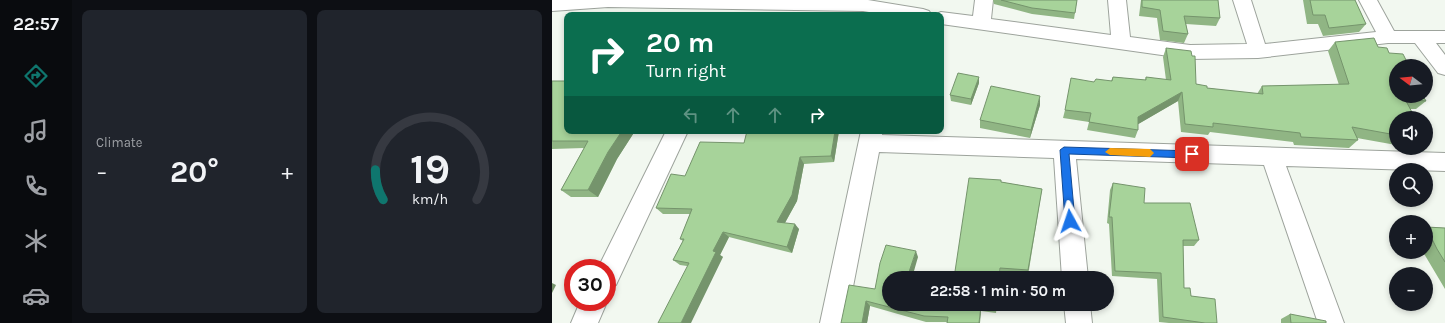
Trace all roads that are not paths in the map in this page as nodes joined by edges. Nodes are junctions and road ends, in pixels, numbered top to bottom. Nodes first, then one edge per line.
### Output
1 (609, 0) edge
2 (984, 0) edge
3 (1117, 0) edge
4 (1242, 0) edge
5 (1368, 0) edge
6 (864, 2) edge
7 (552, 5) edge
8 (738, 6) edge
9 (897, 12) edge
10 (944, 18) edge
11 (981, 24) junction
12 (1388, 37) junction
13 (1420, 37) junction
14 (1445, 37) edge
15 (1121, 42) junction
16 (1258, 51) junction
17 (1445, 68) edge
18 (676, 134) edge
19 (870, 137) edge
20 (1064, 150) junction
21 (1272, 157) junction
22 (1445, 162) edge
23 (615, 259) edge
24 (1074, 271) edge
25 (590, 311) edge
26 (1078, 311) edge
27 (584, 323) edge
28 (833, 323) edge
29 (1079, 323) edge
30 (1331, 323) edge

1 - 7 street
1 - 8 street
2 - 11 street
3 - 15 street
4 - 16 street
5 - 12 street
6 - 8 street
6 - 9 street
10 - 11 street
11 - 15 street
12 - 13 street
12 - 16 street
13 - 14 street
13 - 17 street
15 - 16 street
18 - 23 street
19 - 20 street
19 - 28 street
20 - 21 street
20 - 24 street
21 - 22 street
21 - 30 street
25 - 27 street
26 - 29 street

